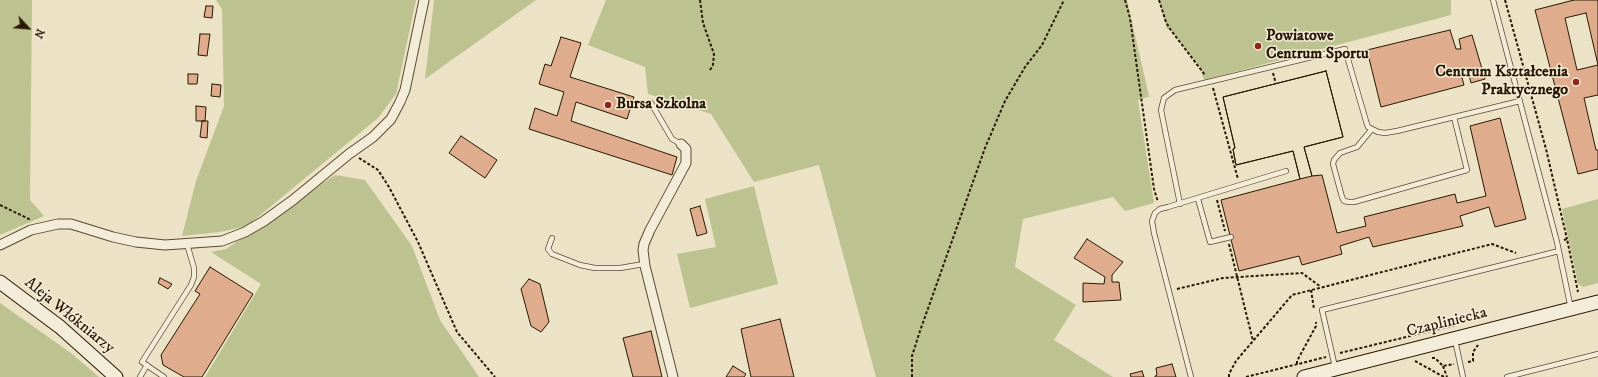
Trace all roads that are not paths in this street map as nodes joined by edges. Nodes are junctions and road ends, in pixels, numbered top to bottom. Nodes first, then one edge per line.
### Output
1 (424, 0) edge
2 (1493, 0) edge
3 (1520, 101) junction
4 (651, 103) dead end
5 (1454, 117) junction
6 (1372, 129) junction
7 (681, 144) joint
8 (1286, 171) dead end
9 (1198, 198) junction
10 (1180, 204) junction
11 (1229, 237) road end
12 (552, 238) dead end
13 (186, 244) junction
14 (0, 245) edge
15 (1559, 252) junction
16 (644, 264) junction
17 (0, 282) edge
18 (1598, 302) edge
19 (1570, 303) junction
20 (1454, 338) junction
21 (1598, 354) edge
22 (147, 365) junction
23 (1335, 368) junction
24 (116, 377) edge
25 (140, 377) edge
26 (164, 377) edge
27 (673, 377) edge
28 (1191, 377) edge
29 (1304, 377) edge
30 (1463, 377) edge
31 (1507, 377) edge

1 - 13 street
2 - 3 lane
3 - 5 lane
3 - 15 lane
4 - 7 lane
5 - 6 lane
5 - 6 lane
6 - 10 lane
7 - 16 street
8 - 9 lane
9 - 10 lane
9 - 11 lane
10 - 28 lane
12 - 16 lane
13 - 14 street
13 - 22 lane
15 - 19 lane
15 - 23 lane
16 - 27 street
17 - 24 main road, Aleja Włókniarzy
18 - 19 main road, Czapliniecka
19 - 20 main road, Czapliniecka
20 - 23 main road, Czapliniecka
20 - 30 lane
21 - 31 lane
22 - 25 lane
22 - 26 lane
23 - 29 main road, Czapliniecka

